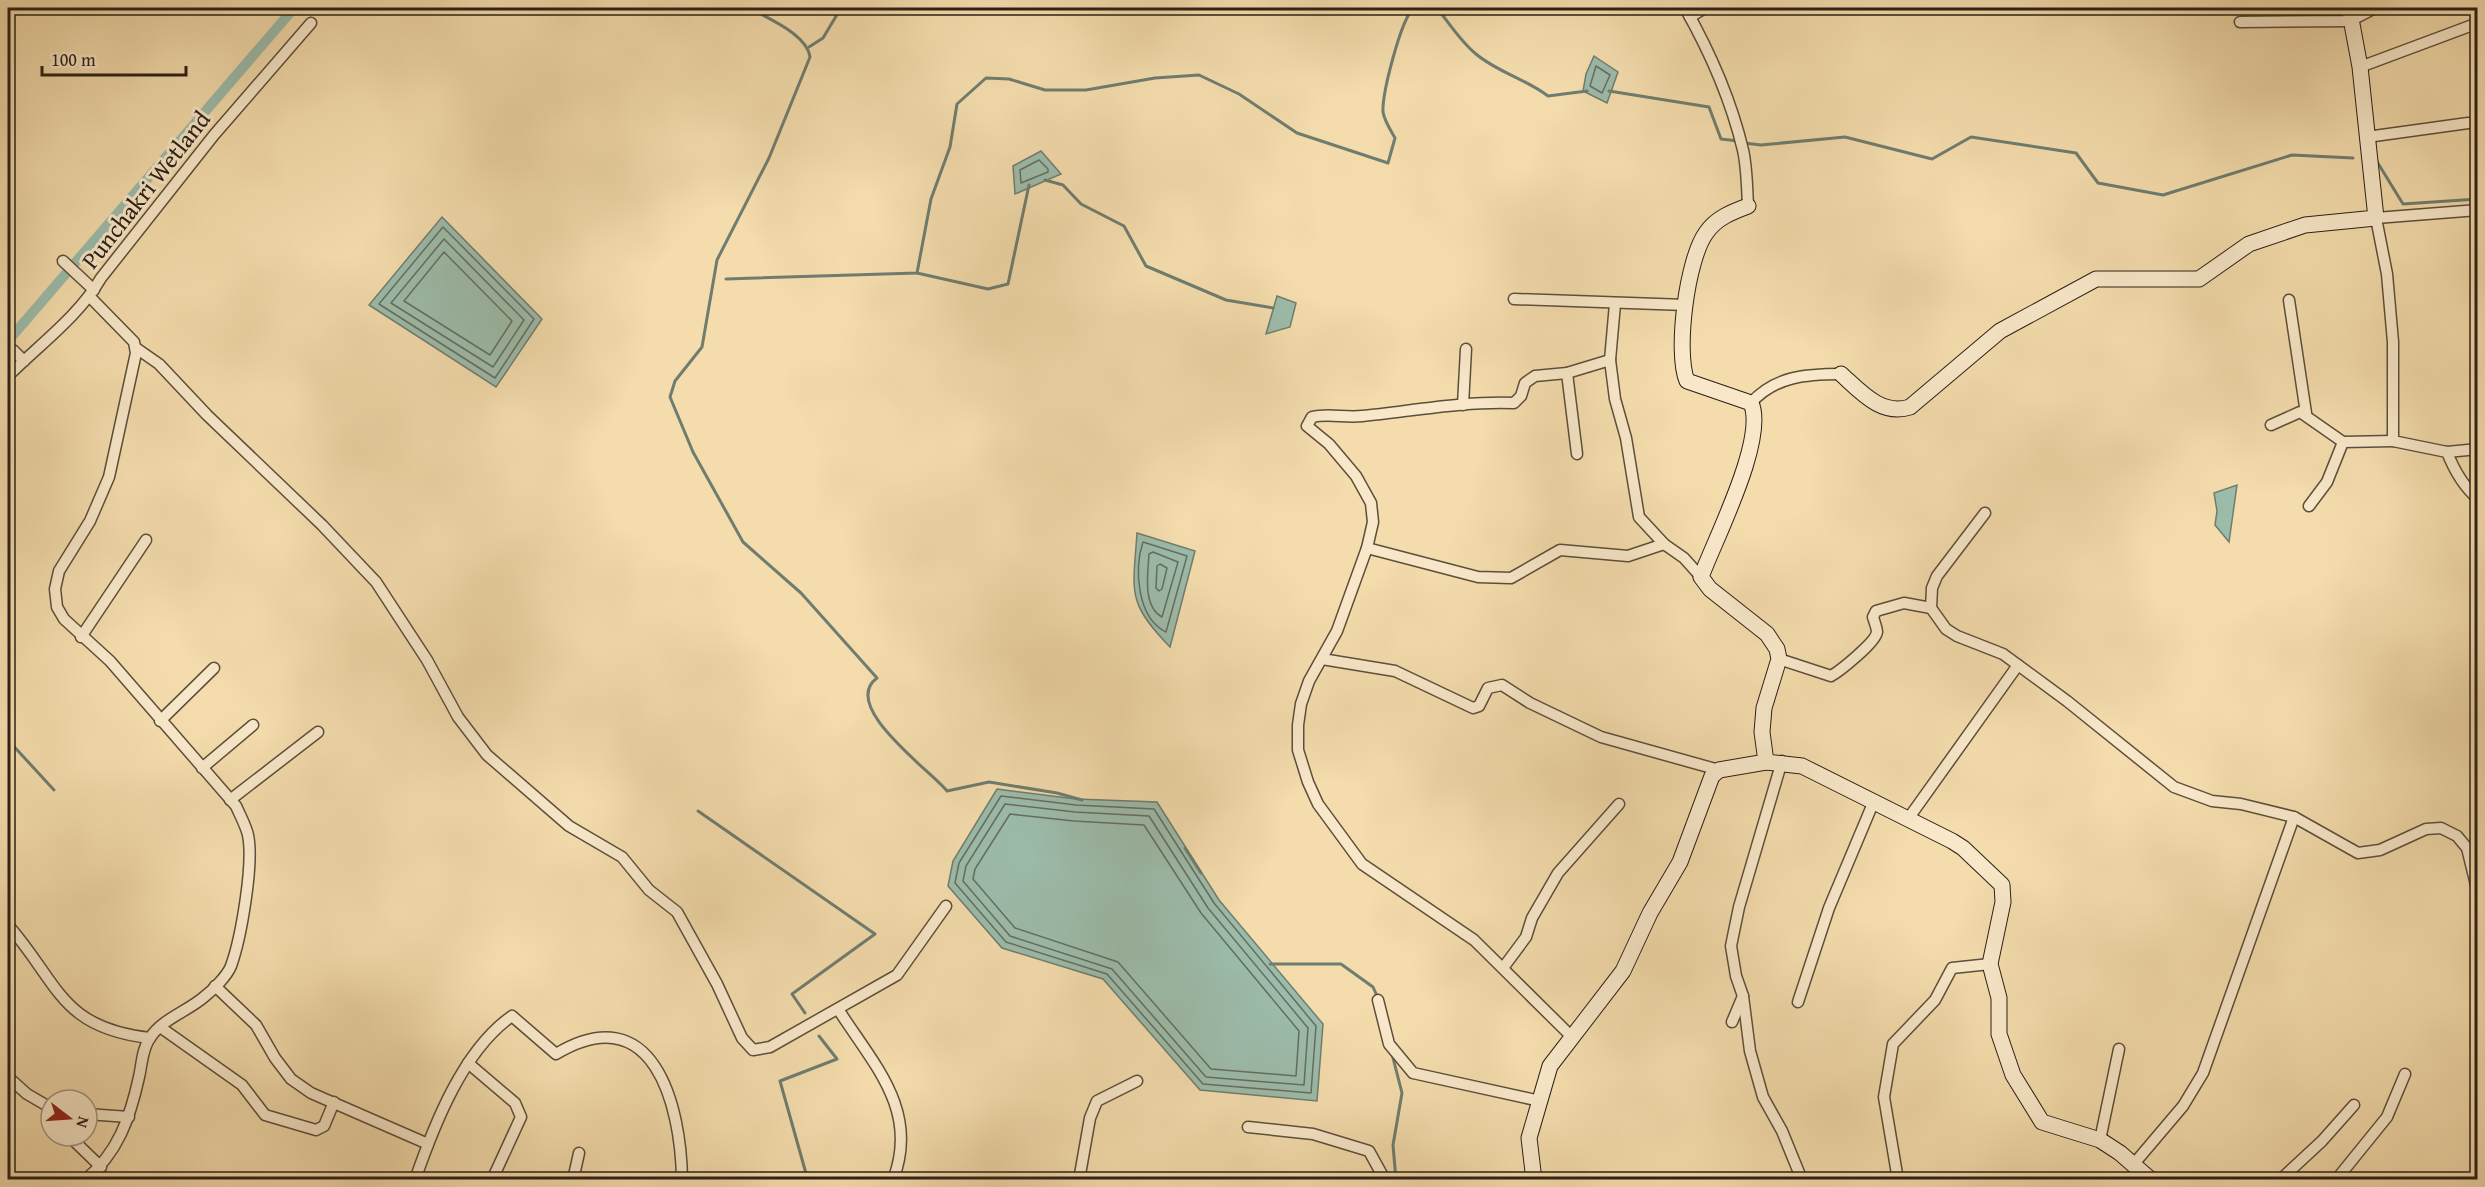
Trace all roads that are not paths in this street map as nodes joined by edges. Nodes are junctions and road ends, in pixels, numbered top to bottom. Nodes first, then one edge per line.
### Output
1 (1705, 8) edge
2 (2375, 8) edge
3 (1688, 13) edge
4 (2349, 14) edge
5 (2240, 21) dead end
6 (311, 23) dead end
7 (2478, 23) edge
8 (2360, 67) junction
9 (2468, 123) dead end
10 (2367, 137) junction
11 (1748, 207) joint
12 (2478, 210) edge
13 (2376, 218) junction
14 (63, 261) dead end
15 (92, 293) junction
16 (1514, 299) dead end
17 (2289, 300) dead end
18 (1615, 304) junction
19 (1686, 305) junction
20 (136, 348) junction
21 (1467, 349) dead end
22 (13, 350) dead end
23 (1610, 360) junction
24 (24, 361) junction
25 (1567, 372) junction
26 (1841, 374) joint
27 (8, 376) edge
28 (1751, 403) junction
29 (1463, 405) junction
30 (2306, 413) junction
31 (2271, 425) dead end
32 (2393, 441) junction
33 (2343, 442) junction
34 (2478, 449) edge
35 (2447, 452) junction
36 (1577, 454) dead end
37 (2478, 499) edge
38 (2309, 506) dead end
39 (1985, 513) dead end
40 (146, 540) dead end
41 (1664, 544) junction
42 (1367, 549) junction
43 (1701, 577) junction
44 (1931, 608) junction
45 (81, 637) junction
46 (1779, 658) junction
47 (1322, 659) junction
48 (2018, 665) junction
49 (214, 668) dead end
50 (160, 721) junction
51 (253, 725) dead end
52 (318, 732) dead end
53 (1782, 761) junction
54 (1766, 762) junction
55 (202, 768) junction
56 (1719, 770) junction
57 (230, 800) junction
58 (1874, 801) junction
59 (1619, 804) dead end
60 (2294, 817) junction
61 (1908, 819) junction
62 (2478, 893) edge
63 (946, 906) dead end
64 (8, 925) edge
65 (1990, 964) junction
66 (1503, 968) junction
67 (215, 986) junction
68 (1743, 996) junction
69 (1378, 1000) dead end
70 (1798, 1002) dead end
71 (838, 1009) junction
72 (1732, 1022) dead end
73 (160, 1027) junction
74 (1571, 1036) junction
75 (150, 1038) junction
76 (2119, 1049) dead end
77 (468, 1063) junction
78 (2405, 1074) dead end
79 (8, 1077) edge
80 (1137, 1081) dead end
81 (39, 1101) edge
82 (1540, 1101) junction
83 (334, 1102) junction
84 (2354, 1105) dead end
85 (99, 1115) edge
86 (129, 1117) junction
87 (1248, 1127) dead end
88 (2100, 1140) junction
89 (428, 1144) junction
90 (81, 1148) edge
91 (579, 1154) dead end
92 (2133, 1165) junction
93 (101, 1167) junction
94 (86, 1179) edge
95 (415, 1179) edge
96 (492, 1179) edge
97 (573, 1179) edge
98 (682, 1179) edge
99 (893, 1179) edge
100 (1079, 1179) edge
101 (1385, 1179) edge
102 (1534, 1179) edge
103 (1802, 1179) edge
104 (1898, 1179) edge
105 (2151, 1179) edge
106 (2280, 1179) edge
107 (2336, 1179) edge

1 - 3 street
2 - 4 street
3 - 11 street
4 - 5 street
4 - 8 street
6 - 15 street, Punchakri Wetland
7 - 8 street
8 - 10 street
9 - 10 street
10 - 13 street
11 - 19 street
12 - 13 street
13 - 26 street
13 - 32 street
14 - 15 street
15 - 20 street
15 - 24 street, Punchakri Wetland
16 - 18 street
17 - 30 street
18 - 19 street
18 - 23 street
19 - 28 street
20 - 45 street
20 - 71 street
21 - 29 street
22 - 24 street
23 - 25 street
23 - 41 street
24 - 27 street, Punchakri Wetland
25 - 29 street
25 - 36 street
26 - 28 street
28 - 43 street
29 - 42 street
30 - 31 street
30 - 33 street
32 - 33 street
32 - 35 street
33 - 38 street
34 - 35 street
35 - 37 street
39 - 44 street
40 - 45 street
41 - 42 street
41 - 43 street
42 - 47 street
43 - 46 street
44 - 46 street
44 - 48 street
45 - 50 street
46 - 54 street
47 - 56 street
47 - 66 street
48 - 60 street
48 - 61 street
49 - 50 street
50 - 55 street
51 - 55 street
52 - 57 street
53 - 54 street
53 - 58 street
53 - 68 street
54 - 56 street
55 - 57 street
56 - 74 street
57 - 67 street
58 - 61 street
58 - 70 street
59 - 66 street
60 - 62 street
60 - 92 street
61 - 65 street
63 - 71 street
64 - 75 street
65 - 88 street
65 - 104 street
66 - 74 street
67 - 73 street
67 - 83 street
68 - 72 street
68 - 103 street
69 - 82 street
71 - 99 street
73 - 75 street
73 - 83 street
74 - 82 street
75 - 86 street
76 - 88 street
77 - 89 street
77 - 96 street
77 - 98 street
78 - 107 street
79 - 81 street
80 - 100 street
82 - 102 street
83 - 89 street
84 - 106 street
85 - 86 street
86 - 93 street
87 - 101 street
88 - 92 street
89 - 95 street
90 - 93 street
91 - 97 street
92 - 105 street
93 - 94 street

